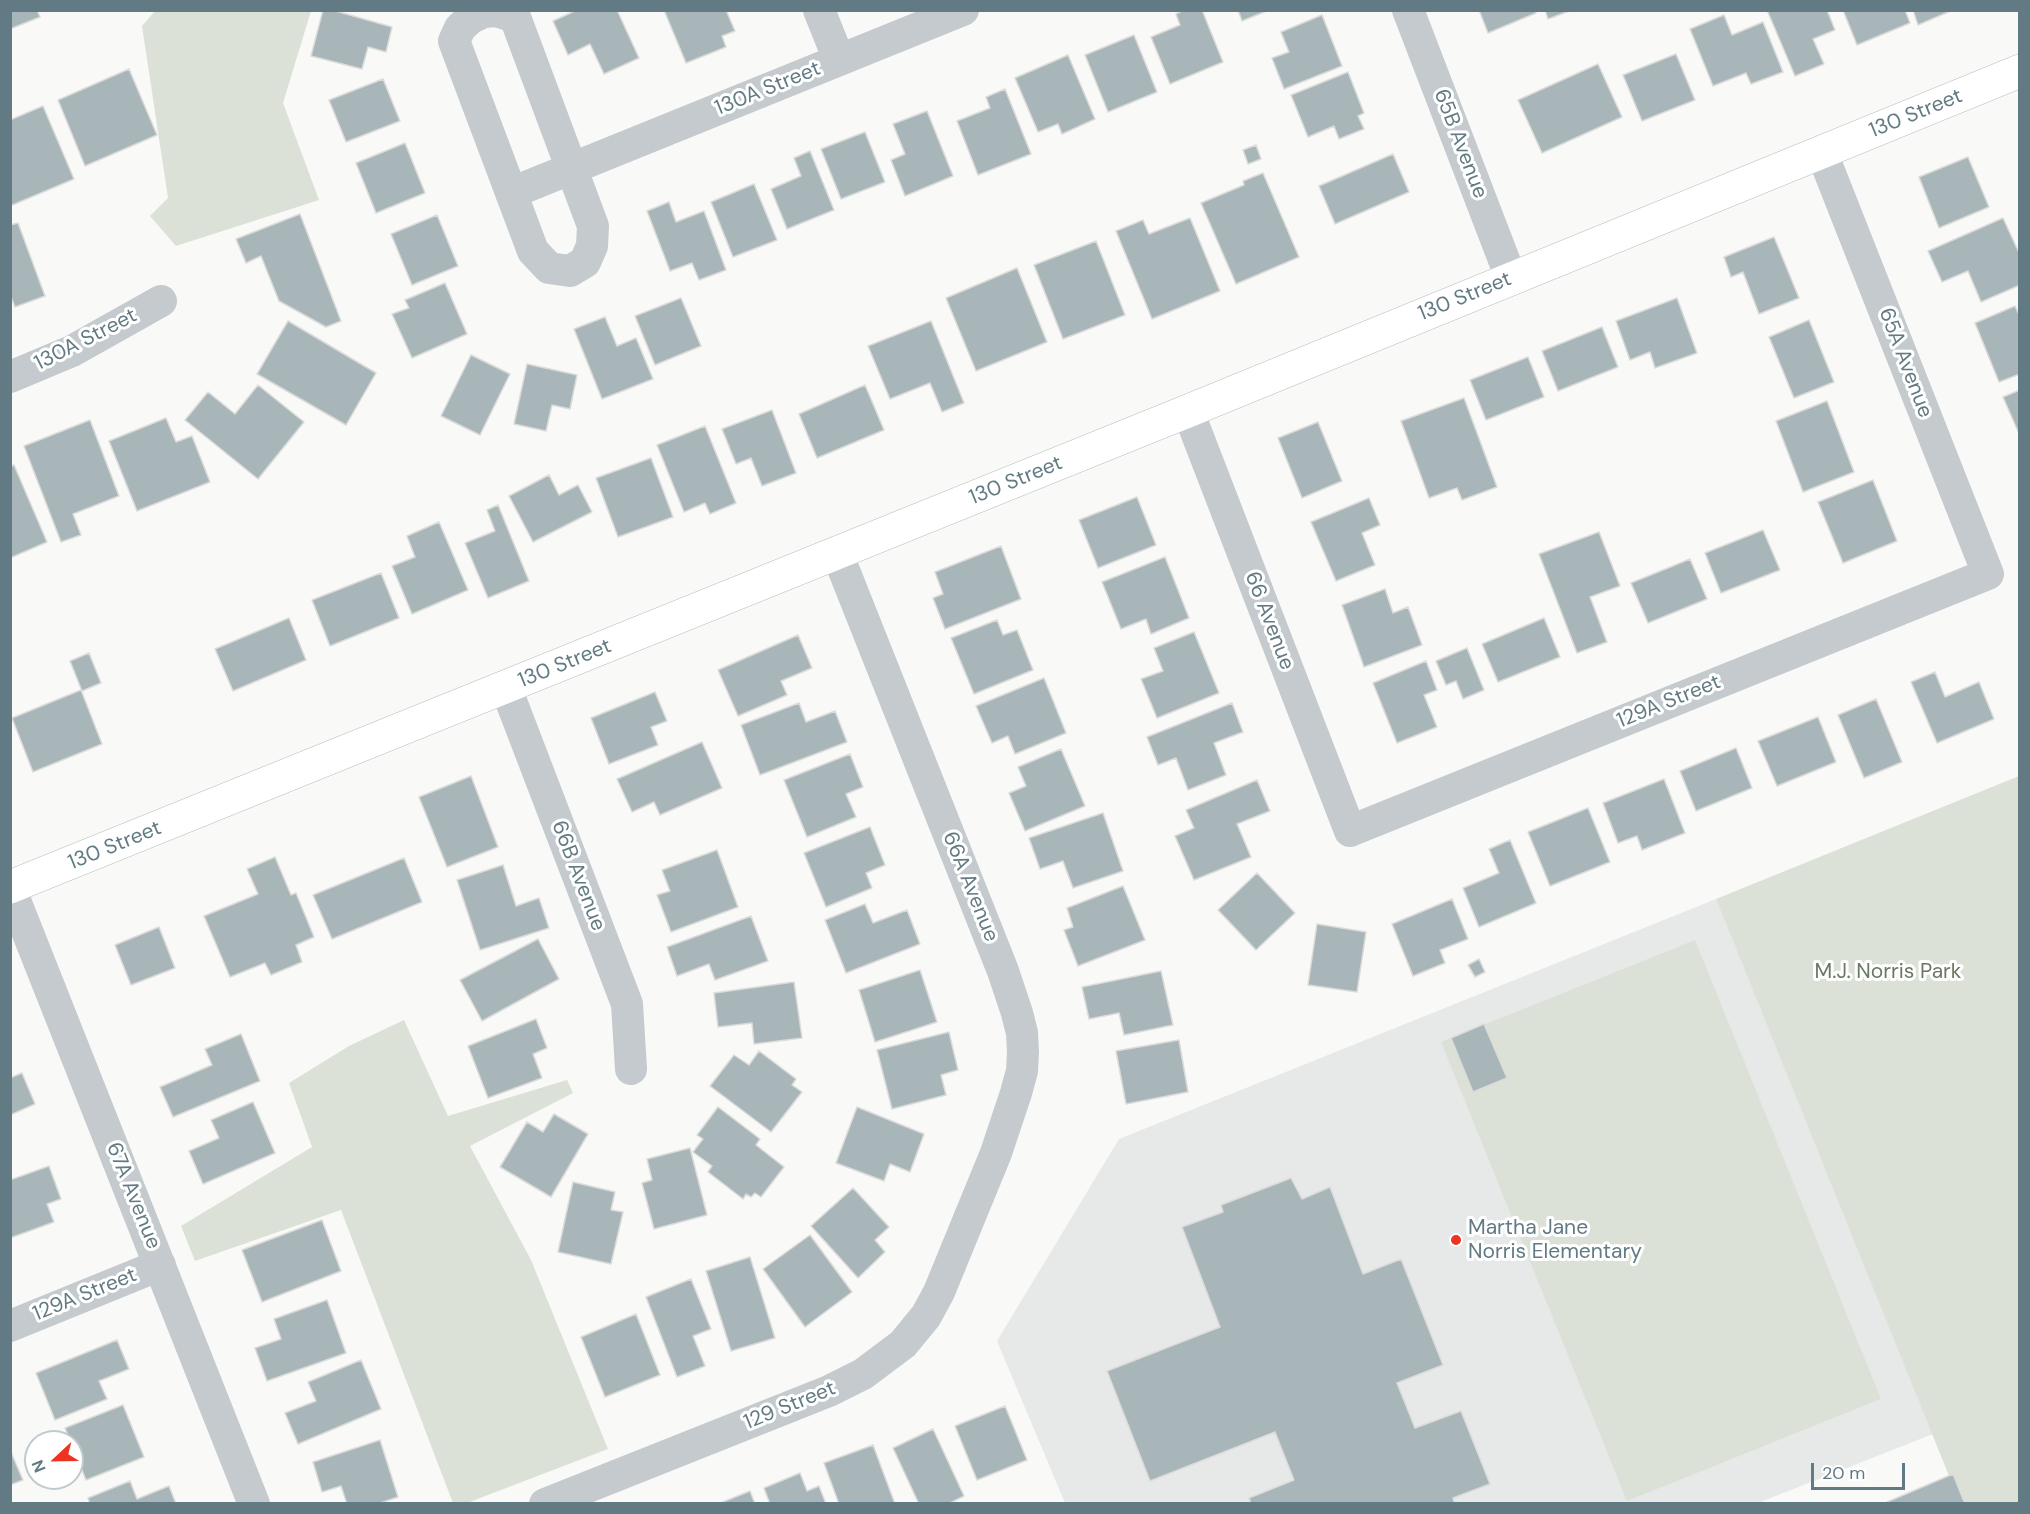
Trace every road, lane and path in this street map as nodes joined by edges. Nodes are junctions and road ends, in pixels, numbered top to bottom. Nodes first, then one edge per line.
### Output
1 (819, 10) edge
2 (963, 10) edge
3 (1408, 10) edge
4 (839, 60) junction
5 (2019, 71) edge
6 (1822, 153) junction
7 (573, 168) junction
8 (512, 193) junction
9 (1511, 278) junction
10 (161, 301) dead end
11 (10, 377) edge
12 (1188, 411) junction
13 (837, 553) junction
14 (1988, 574) joint
15 (506, 688) junction
16 (1350, 831) joint
17 (10, 888) edge
18 (631, 1069) dead end
19 (966, 1227) joint
20 (160, 1265) junction
21 (10, 1326) edge
22 (254, 1503) edge
23 (545, 1503) edge

1 - 4 street
2 - 4 street, 130A Street
3 - 9 street, 65B Avenue
4 - 7 street, 130A Street
5 - 6 street, 130 Street
6 - 9 street, 130 Street
6 - 14 street, 65A Avenue
7 - 8 street, 130A Street
7 - 8 street
7 - 8 street
9 - 12 street, 130 Street
10 - 11 street, 130A Street
12 - 13 street, 130 Street
12 - 16 street, 66 Avenue
13 - 15 street, 130 Street
13 - 19 street, 66A Avenue
14 - 16 street, 129A Street
15 - 17 street, 130 Street
15 - 18 street, 66B Avenue
17 - 20 street, 67A Avenue
19 - 23 street, 129 Street
20 - 21 street, 129A Street
20 - 22 street, 67A Avenue

